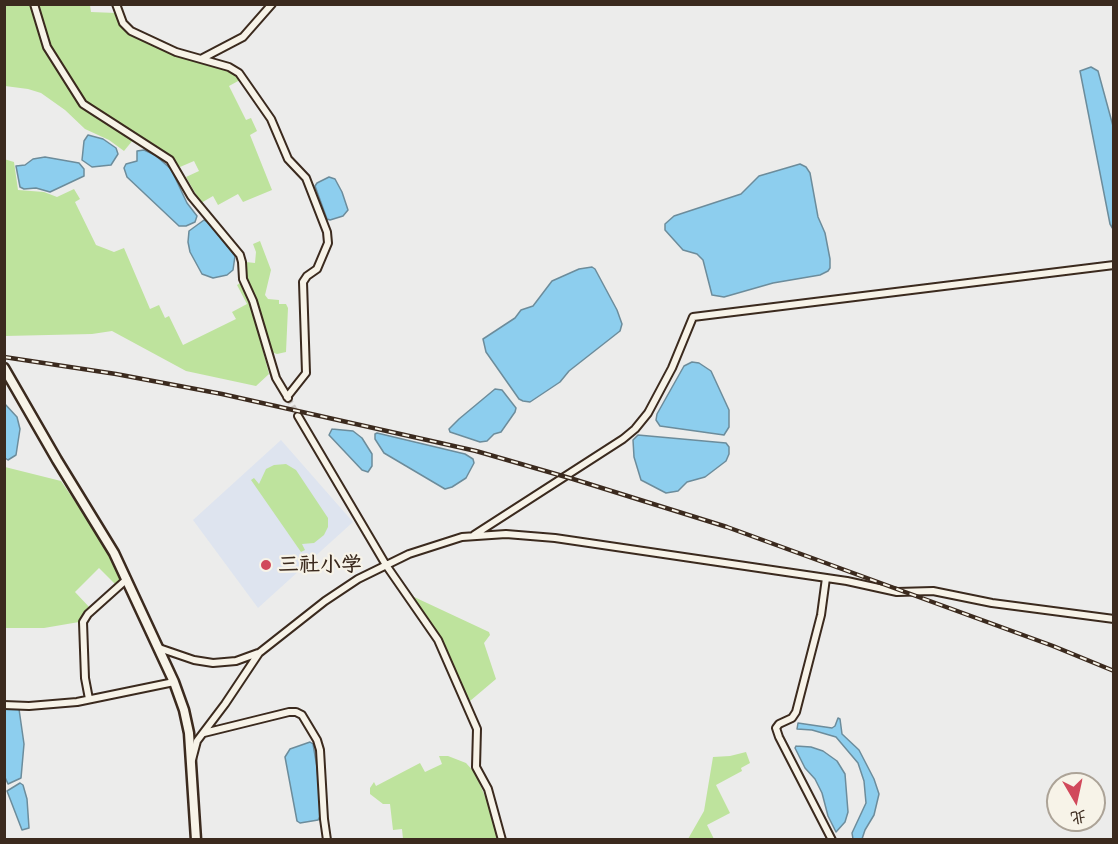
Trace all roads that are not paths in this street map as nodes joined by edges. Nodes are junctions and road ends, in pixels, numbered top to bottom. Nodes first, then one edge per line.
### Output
1 (34, 4) edge
2 (116, 4) edge
3 (272, 4) edge
4 (201, 59) junction
5 (1113, 265) edge
6 (4, 368) edge
7 (298, 416) tunnel mouth
8 (473, 536) junction
9 (386, 565) junction
10 (826, 578) junction
11 (127, 579) junction
12 (1113, 619) edge
13 (159, 648) junction
14 (259, 653) junction
15 (174, 682) junction
16 (89, 699) junction
17 (4, 705) edge
18 (203, 733) junction
19 (192, 763) junction
20 (196, 840) edge
21 (327, 840) edge
22 (502, 840) edge
23 (832, 840) edge

1 - 4 street
2 - 4 street
3 - 4 street
5 - 8 street
6 - 11 street
7 - 9 street
8 - 9 street
8 - 10 street
9 - 14 street
9 - 22 street
10 - 12 street
10 - 23 street
11 - 13 street
11 - 16 street
13 - 14 street
13 - 15 street
14 - 18 street
15 - 16 street
15 - 19 street
16 - 17 street
18 - 19 street
18 - 21 street
19 - 20 street

